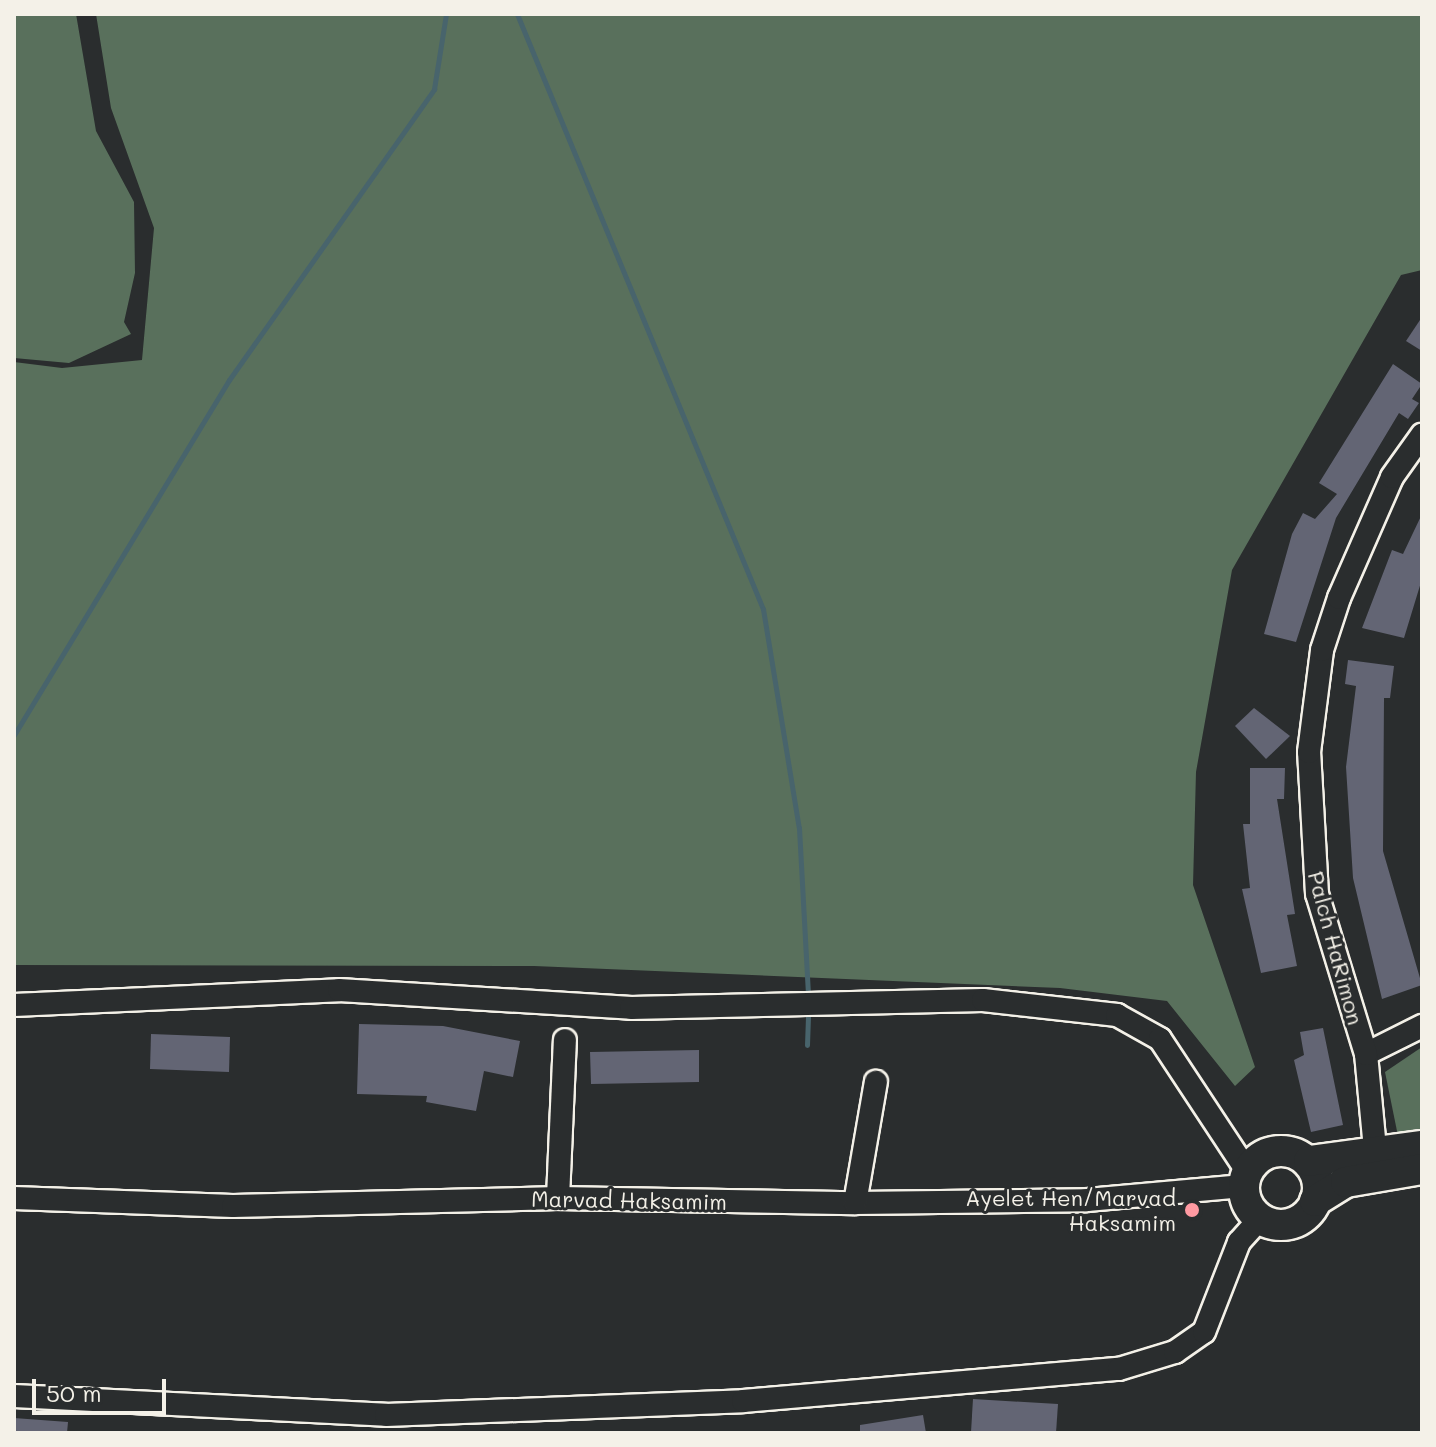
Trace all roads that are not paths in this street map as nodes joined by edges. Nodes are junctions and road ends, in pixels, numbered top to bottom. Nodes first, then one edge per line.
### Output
1 (1422, 435) edge
2 (14, 1005) edge
3 (1422, 1026) edge
4 (565, 1040) dead end
5 (1366, 1054) junction
6 (876, 1082) dead end
7 (1422, 1146) edge
8 (1375, 1149) junction
9 (1309, 1161) junction
10 (1422, 1169) edge
11 (1245, 1178) junction
12 (14, 1198) edge
13 (558, 1198) junction
14 (1315, 1201) junction
15 (855, 1203) junction
16 (1260, 1219) junction
17 (14, 1396) edge

1 - 5 street, Palch HaRimon
2 - 11 street
3 - 5 street
4 - 13 street
5 - 8 street, Palch HaRimon
6 - 15 street
7 - 8 street
8 - 9 street
9 - 11 street
9 - 14 street
10 - 14 street
11 - 15 street, Marvad Haksamim
11 - 16 street
12 - 13 street, Marvad Haksamim
13 - 15 street, Marvad Haksamim
14 - 16 street
16 - 17 street

